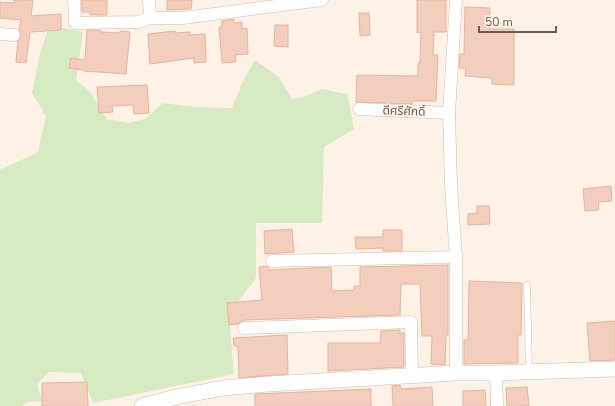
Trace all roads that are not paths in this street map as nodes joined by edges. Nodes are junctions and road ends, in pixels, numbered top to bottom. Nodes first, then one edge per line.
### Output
1 (74, 0) edge
2 (148, 0) edge
3 (322, 0) edge
4 (456, 0) edge
5 (304, 1) edge
6 (150, 18) junction
7 (0, 34) edge
8 (14, 35) dead end
9 (359, 109) dead end
10 (449, 113) junction
11 (456, 257) junction
12 (272, 261) dead end
13 (527, 285) dead end
14 (244, 328) dead end
15 (615, 369) edge
16 (529, 372) junction
17 (456, 373) junction
18 (496, 373) junction
19 (412, 375) junction
20 (142, 406) edge
21 (497, 406) edge

1 - 6 street
2 - 6 street
3 - 5 street
4 - 10 street
5 - 6 street
7 - 8 street
9 - 10 street, ดีศรีศักดิ์
10 - 11 street
11 - 12 street
11 - 17 street
13 - 16 lane
14 - 19 street
15 - 16 street
16 - 18 street
17 - 18 street
17 - 19 street
18 - 21 street
19 - 20 street

